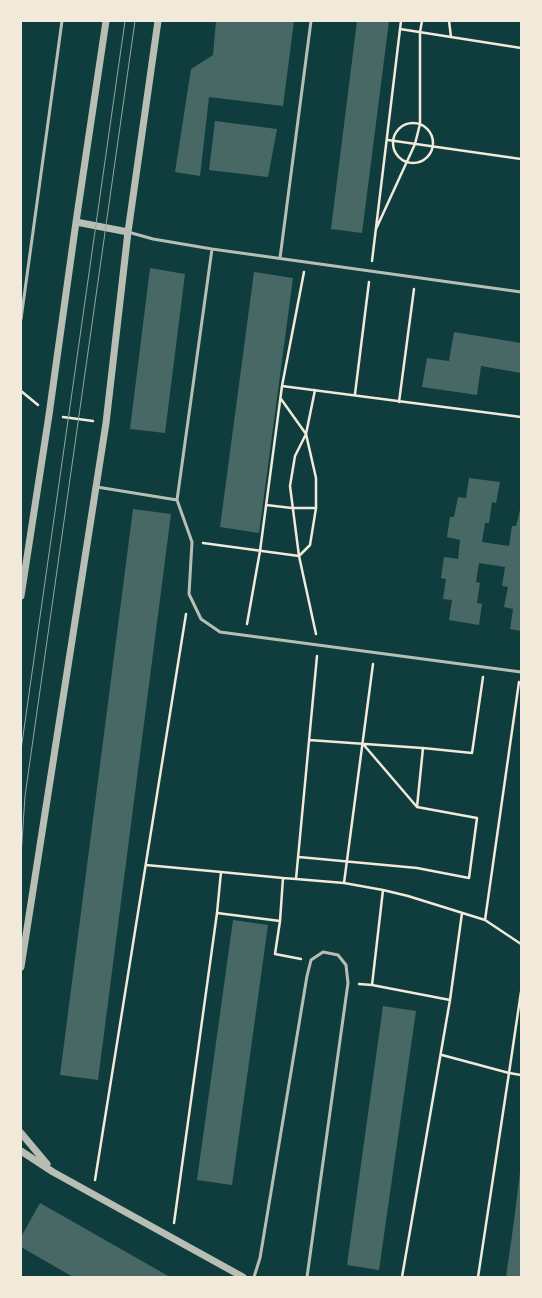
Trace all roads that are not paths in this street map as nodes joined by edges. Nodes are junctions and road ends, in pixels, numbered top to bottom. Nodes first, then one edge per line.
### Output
1 (62, 21) edge
2 (106, 21) edge
3 (158, 21) edge
4 (311, 21) edge
5 (76, 222) junction
6 (128, 232) junction
7 (212, 249) junction
8 (280, 258) junction
9 (521, 292) edge
10 (21, 319) edge
11 (96, 486) junction
12 (177, 500) junction
13 (21, 596) edge
14 (521, 672) edge
15 (21, 967) edge
16 (21, 1133) edge
17 (21, 1151) edge
18 (53, 1172) junction
19 (243, 1277) edge
20 (254, 1277) edge
21 (307, 1277) edge

1 - 10 lane
2 - 5 street
3 - 6 street
4 - 8 lane
5 - 6 street
5 - 13 street
6 - 7 lane
6 - 11 street
7 - 8 lane
7 - 12 lane
8 - 9 lane
11 - 12 lane
11 - 15 street
12 - 14 lane
16 - 18 street
17 - 18 street
18 - 19 street
20 - 21 lane

